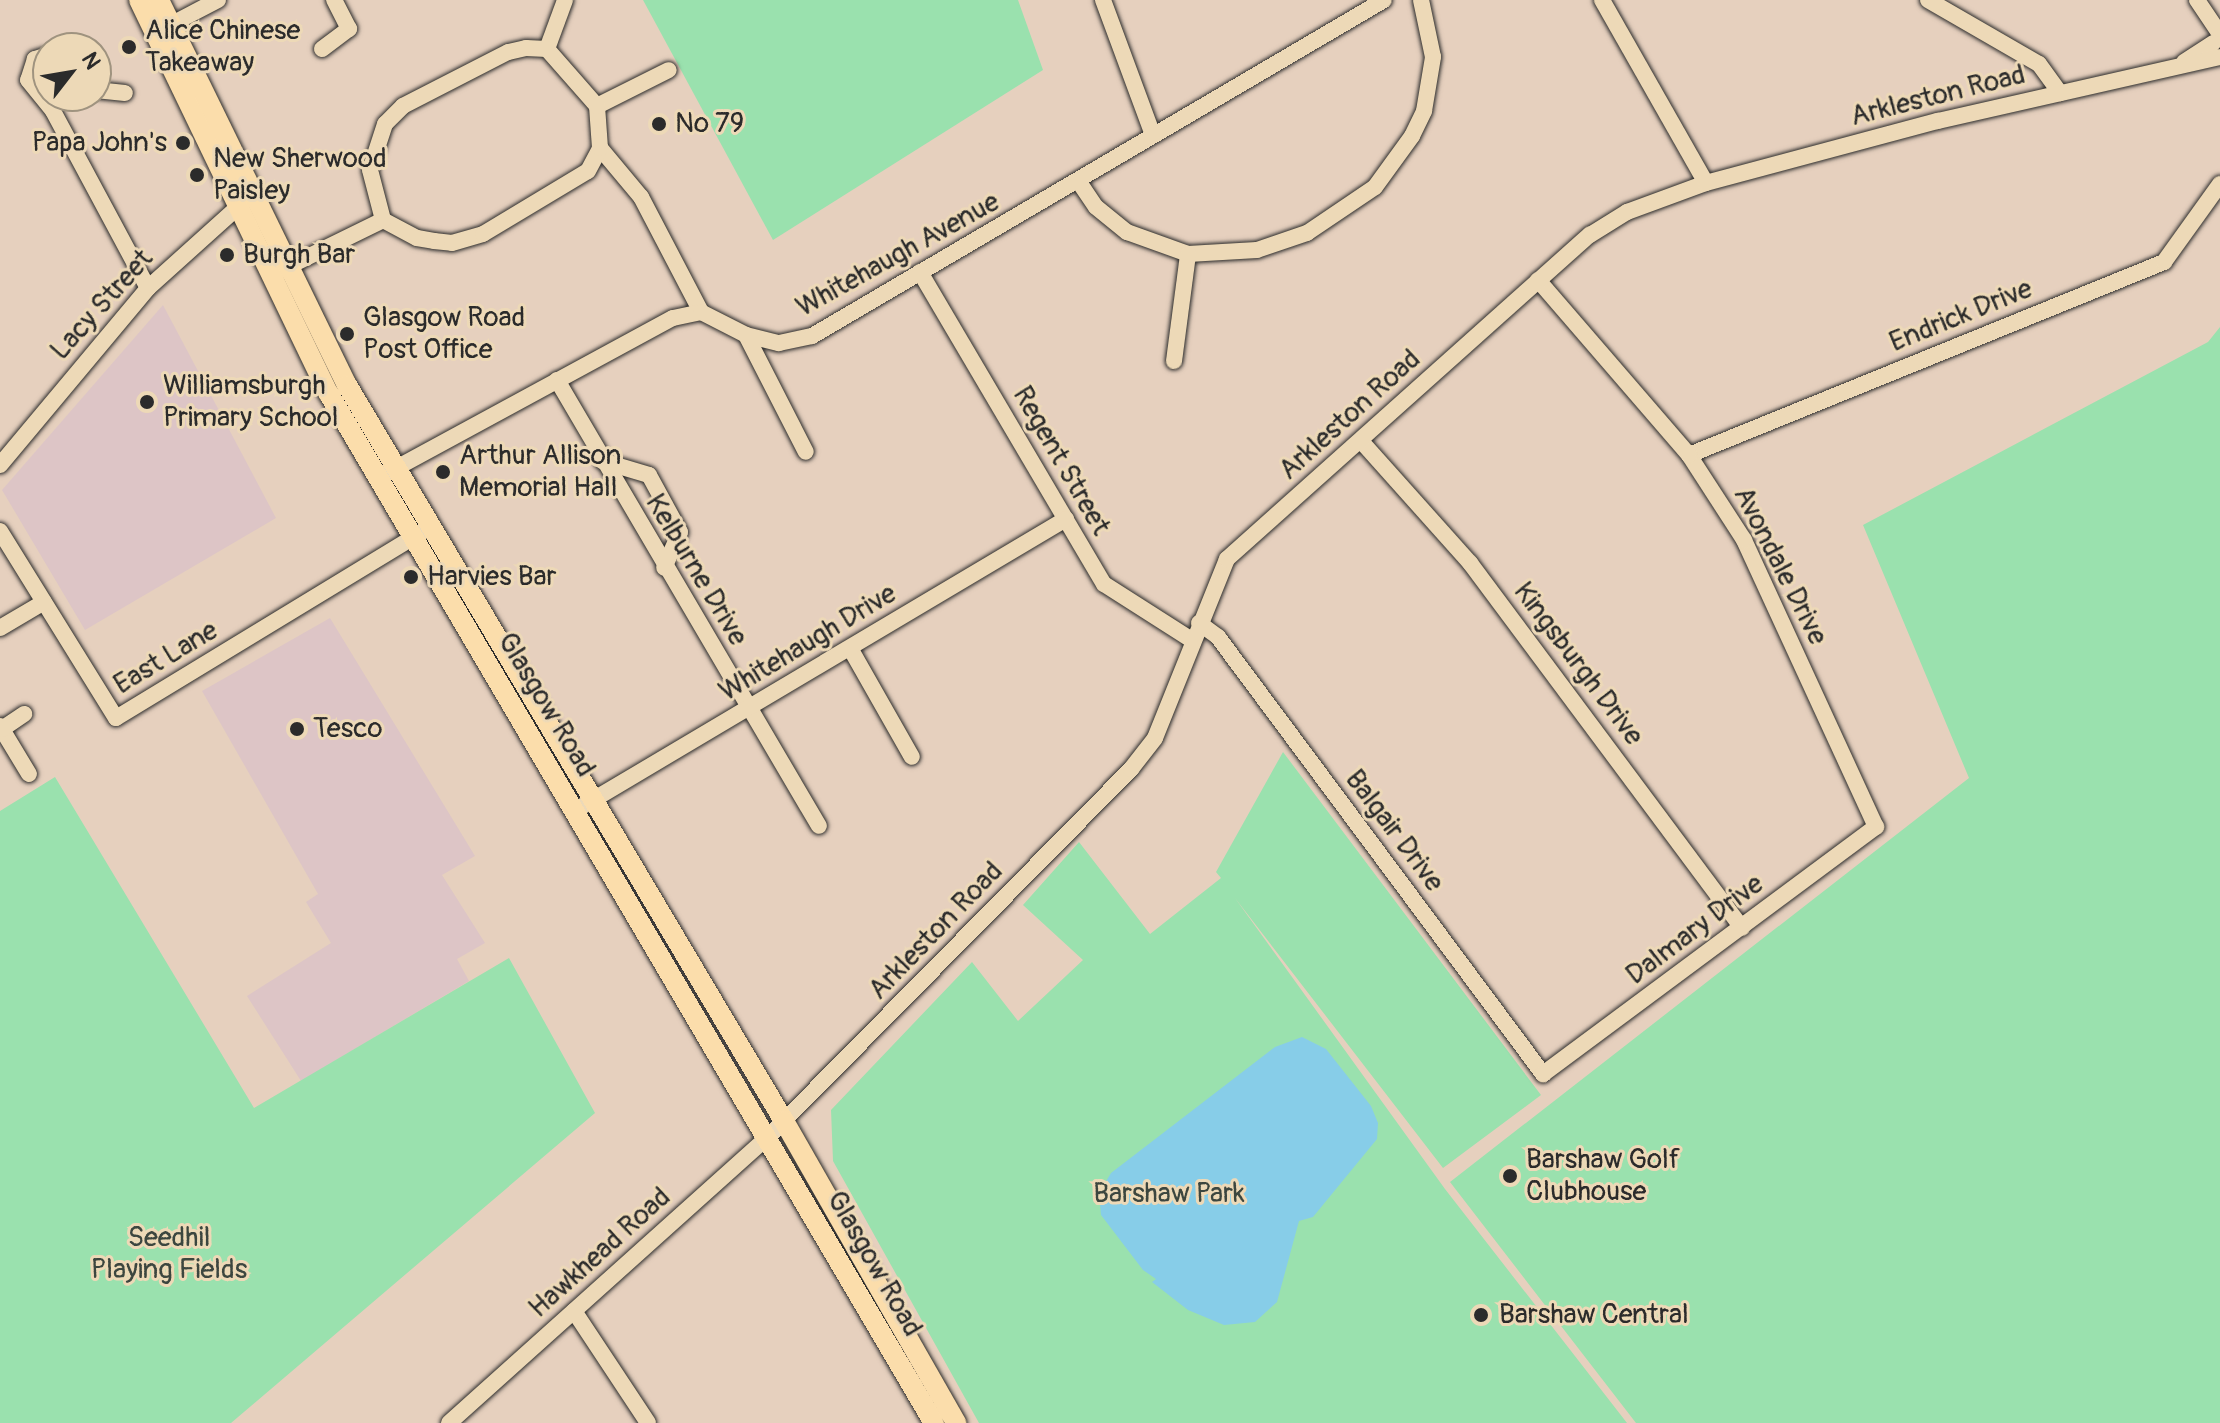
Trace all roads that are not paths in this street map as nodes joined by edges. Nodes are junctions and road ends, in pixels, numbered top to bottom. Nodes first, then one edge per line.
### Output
1 (139, 0) edge
2 (159, 0) edge
3 (218, 0) edge
4 (334, 0) edge
5 (565, 0) edge
6 (1103, 0) edge
7 (1384, 0) edge
8 (1421, 0) edge
9 (1602, 0) edge
10 (1928, 0) edge
11 (2197, 0) edge
12 (172, 24) junction
13 (2218, 44) edge
14 (322, 49) dead end
15 (547, 49) junction
16 (669, 70) dead end
17 (112, 92) edge
18 (125, 93) dead end
19 (2060, 93) junction
20 (597, 106) junction
21 (54, 112) edge
22 (1153, 135) junction
23 (600, 148) junction
24 (1079, 182) junction
25 (1706, 183) junction
26 (2220, 184) edge
27 (247, 199) junction
28 (383, 220) junction
29 (1188, 254) junction
30 (281, 270) junction
31 (920, 272) junction
32 (1538, 280) junction
33 (148, 288) junction
34 (701, 312) junction
35 (746, 335) junction
36 (1174, 361) dead end
37 (557, 380) junction
38 (1361, 441) junction
39 (806, 452) dead end
40 (1689, 455) junction
41 (602, 461) junction
42 (0, 465) edge
43 (387, 473) junction
44 (1066, 519) junction
45 (0, 531) edge
46 (421, 533) junction
47 (664, 568) junction
48 (44, 602) junction
49 (1199, 623) junction
50 (0, 628) edge
51 (1193, 641) junction
52 (850, 648) junction
53 (749, 709) junction
54 (24, 714) dead end
55 (1, 727) edge
56 (912, 757) dead end
57 (29, 774) dead end
58 (583, 805) junction
59 (819, 826) dead end
60 (1876, 827) joint
61 (1742, 928) junction
62 (1543, 1074) joint
63 (784, 1121) junction
64 (768, 1137) junction
65 (574, 1311) junction
66 (449, 1423) edge
67 (648, 1423) edge
68 (934, 1423) edge
69 (956, 1423) edge

1 - 27 main road, Glasgow Road
2 - 12 main road, Glasgow Road
3 - 12 street
4 - 14 street
5 - 15 street
6 - 22 street
7 - 22 street, Whitehaugh Avenue
8 - 29 street
9 - 25 street
10 - 19 street
11 - 13 street
12 - 27 main road, Glasgow Road
13 - 19 street, Arkleston Road
15 - 20 street
15 - 28 street
16 - 20 street
17 - 18 street
19 - 25 street, Arkleston Road
20 - 23 street
21 - 33 street
22 - 24 street, Whitehaugh Avenue
23 - 28 street
23 - 34 street
24 - 29 street
24 - 31 street, Whitehaugh Avenue
25 - 32 street, Arkleston Road
26 - 40 street, Endrick Drive
27 - 30 main road, Glasgow Road
27 - 33 street, Lacy Street
28 - 30 street
29 - 36 street
30 - 43 main road, Glasgow Road
31 - 35 street, Whitehaugh Avenue
31 - 44 street, Regent Street
32 - 38 street, Arkleston Road
32 - 40 street, Avondale Drive
33 - 42 street, Lacy Street
34 - 35 street, Whitehaugh Avenue
34 - 37 street
35 - 39 street
37 - 41 street, Kelburne Drive
37 - 43 street
38 - 49 street, Arkleston Road
38 - 61 street, Kingsburgh Drive
40 - 60 street, Avondale Drive
41 - 47 street, Kelburne Drive
41 - 47 street
43 - 46 main road, Glasgow Road
44 - 51 street, Regent Street
44 - 52 street, Whitehaugh Drive
45 - 48 street, East Lane
46 - 48 street, East Lane
46 - 58 main road, Glasgow Road
47 - 53 street, Kelburne Drive
48 - 50 street
49 - 51 street, Arkleston Road
49 - 62 street, Balgair Drive
51 - 63 street, Arkleston Road
52 - 53 street, Whitehaugh Drive
52 - 56 street
53 - 58 street, Whitehaugh Drive
53 - 59 street, Kelburne Drive
54 - 55 street
55 - 57 street
58 - 63 main road, Glasgow Road
58 - 64 main road, Glasgow Road
60 - 61 street, Dalmary Drive
61 - 62 street, Dalmary Drive
63 - 64 street, Hawkhead Road
63 - 69 main road, Glasgow Road
64 - 65 street, Hawkhead Road
64 - 68 main road, Glasgow Road
65 - 66 street, Hawkhead Road
65 - 67 street

